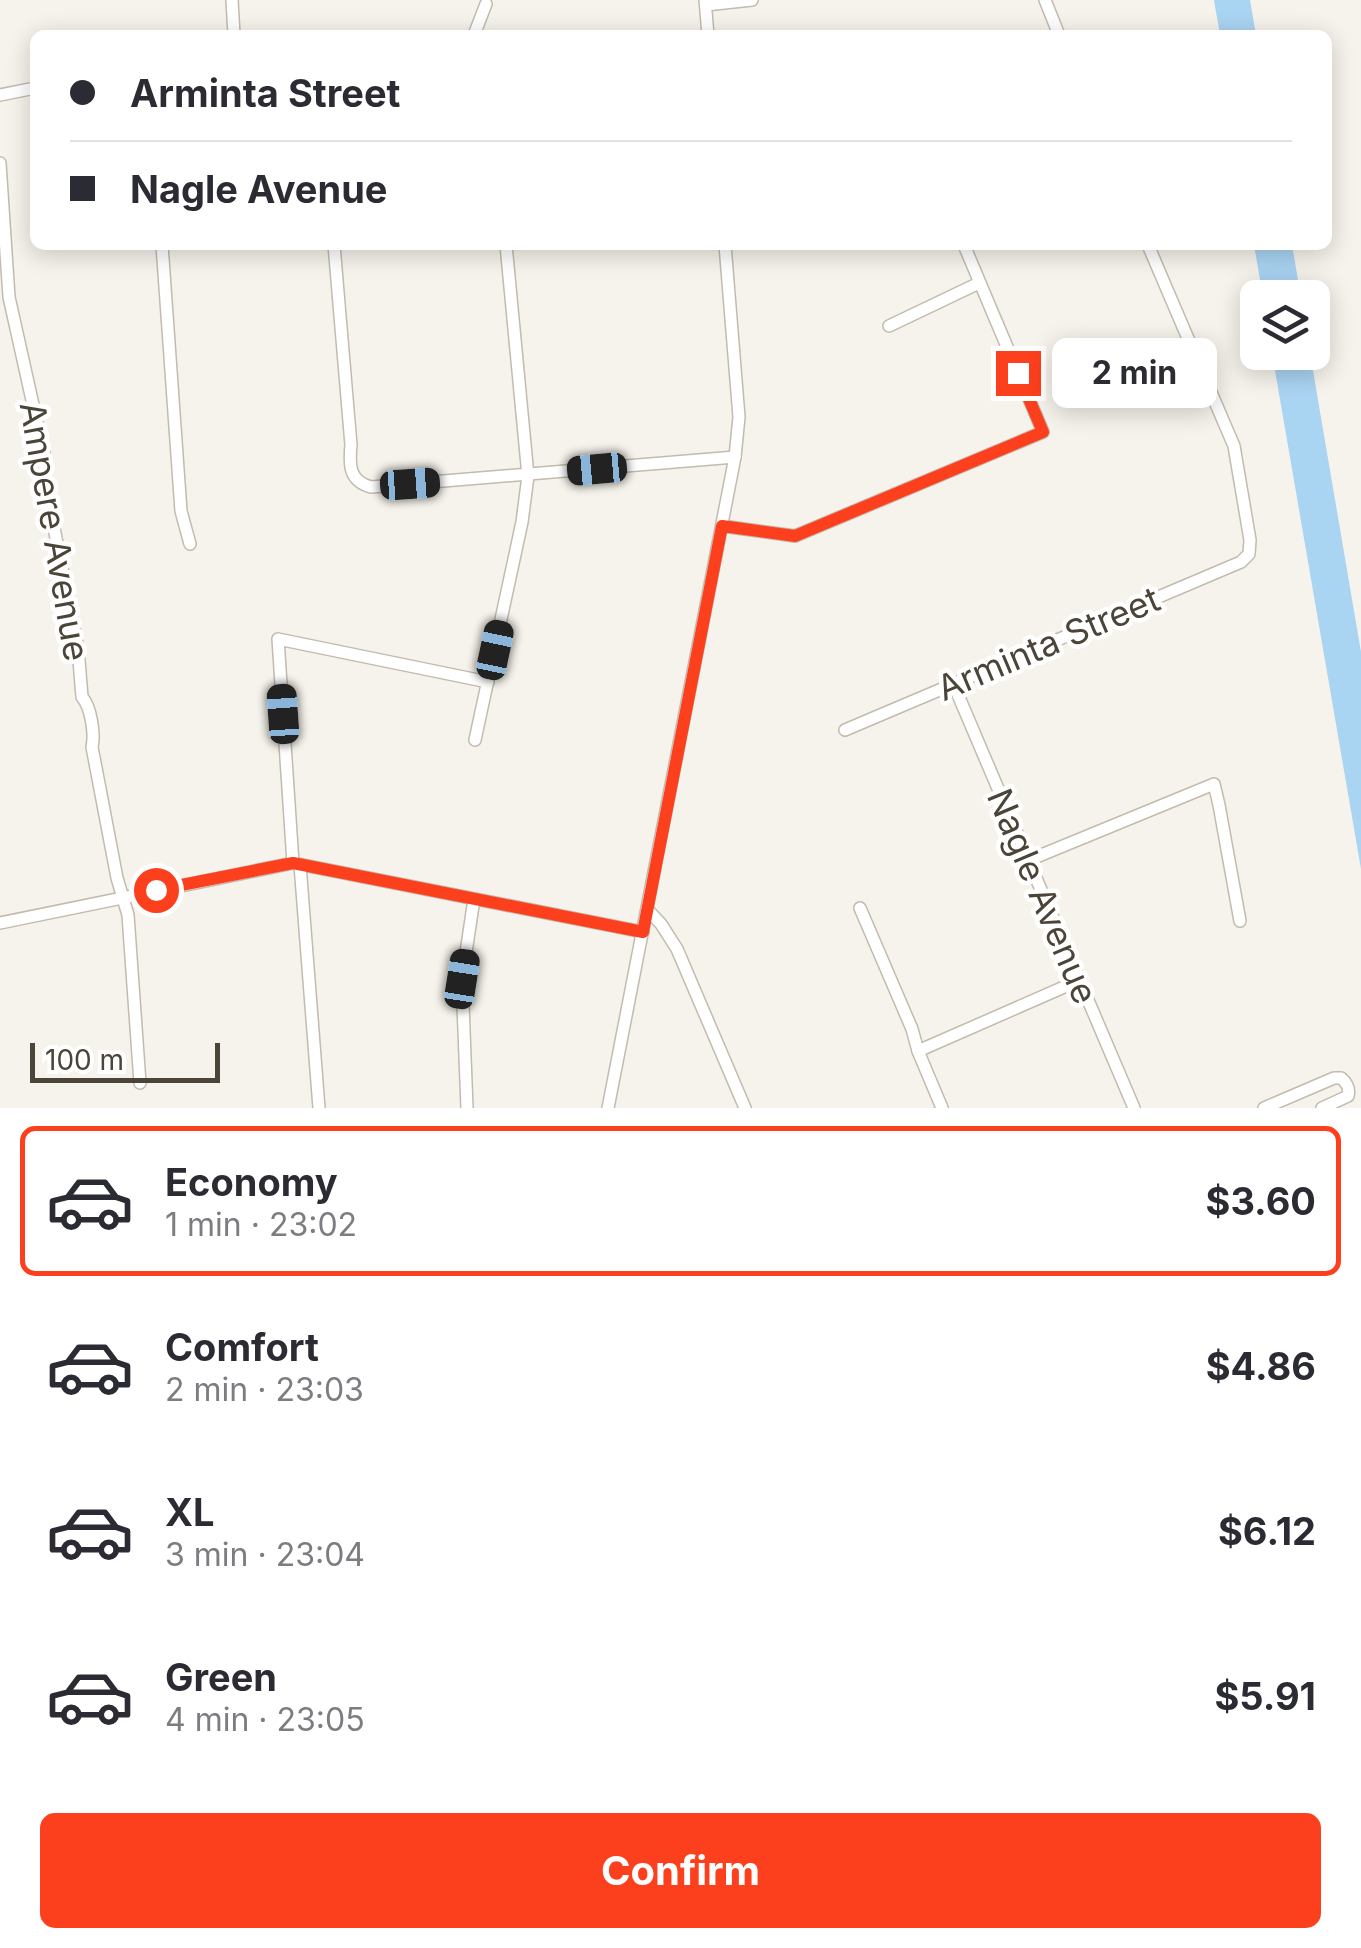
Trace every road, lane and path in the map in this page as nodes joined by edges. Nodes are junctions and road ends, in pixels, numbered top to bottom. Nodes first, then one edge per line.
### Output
1 (232, 0) edge
2 (752, 0) edge
3 (1044, 0) edge
4 (706, 2) edge
5 (486, 4) dead end
6 (234, 30) edge
7 (476, 30) edge
8 (708, 30) edge
9 (1058, 30) edge
10 (30, 89) edge
11 (0, 95) edge
12 (0, 163) edge
13 (162, 250) edge
14 (334, 250) edge
15 (506, 250) edge
16 (726, 250) edge
17 (966, 250) edge
18 (1150, 250) edge
19 (979, 283) junction
20 (890, 326) dead end
21 (735, 456) junction
22 (528, 476) junction
23 (722, 526) junction
24 (190, 544) dead end
25 (488, 682) junction
26 (953, 683) junction
27 (846, 730) dead end
28 (475, 740) dead end
29 (1029, 860) junction
30 (296, 864) junction
31 (122, 896) junction
32 (474, 899) junction
33 (860, 908) dead end
34 (648, 909) junction
35 (1240, 921) dead end
36 (0, 923) edge
37 (643, 932) junction
38 (1080, 980) junction
39 (918, 1051) junction
40 (140, 1083) dead end
41 (319, 1108) edge
42 (467, 1108) edge
43 (608, 1108) edge
44 (745, 1108) edge
45 (942, 1108) edge
46 (1134, 1108) edge
47 (1264, 1108) edge
48 (1322, 1108) edge

1 - 6 street
2 - 4 street
3 - 9 street
4 - 8 street
5 - 7 street
10 - 11 street
12 - 31 street, Ampere Avenue
13 - 24 street
14 - 22 street
15 - 22 street
16 - 21 street
17 - 19 street
18 - 26 street, Arminta Street
19 - 20 street
19 - 23 street
21 - 22 street
21 - 23 street
22 - 25 street
23 - 34 street
25 - 28 street
25 - 30 street
26 - 27 street, Arminta Street
26 - 29 street, Nagle Avenue
29 - 35 street
29 - 38 street, Nagle Avenue
30 - 31 street
30 - 32 street
30 - 41 street
31 - 36 street
31 - 40 street, Ampere Avenue
32 - 37 street
32 - 42 street
33 - 39 street
34 - 37 street
34 - 44 street
37 - 43 street
38 - 39 street
38 - 46 street, Nagle Avenue
39 - 45 street
47 - 48 street

